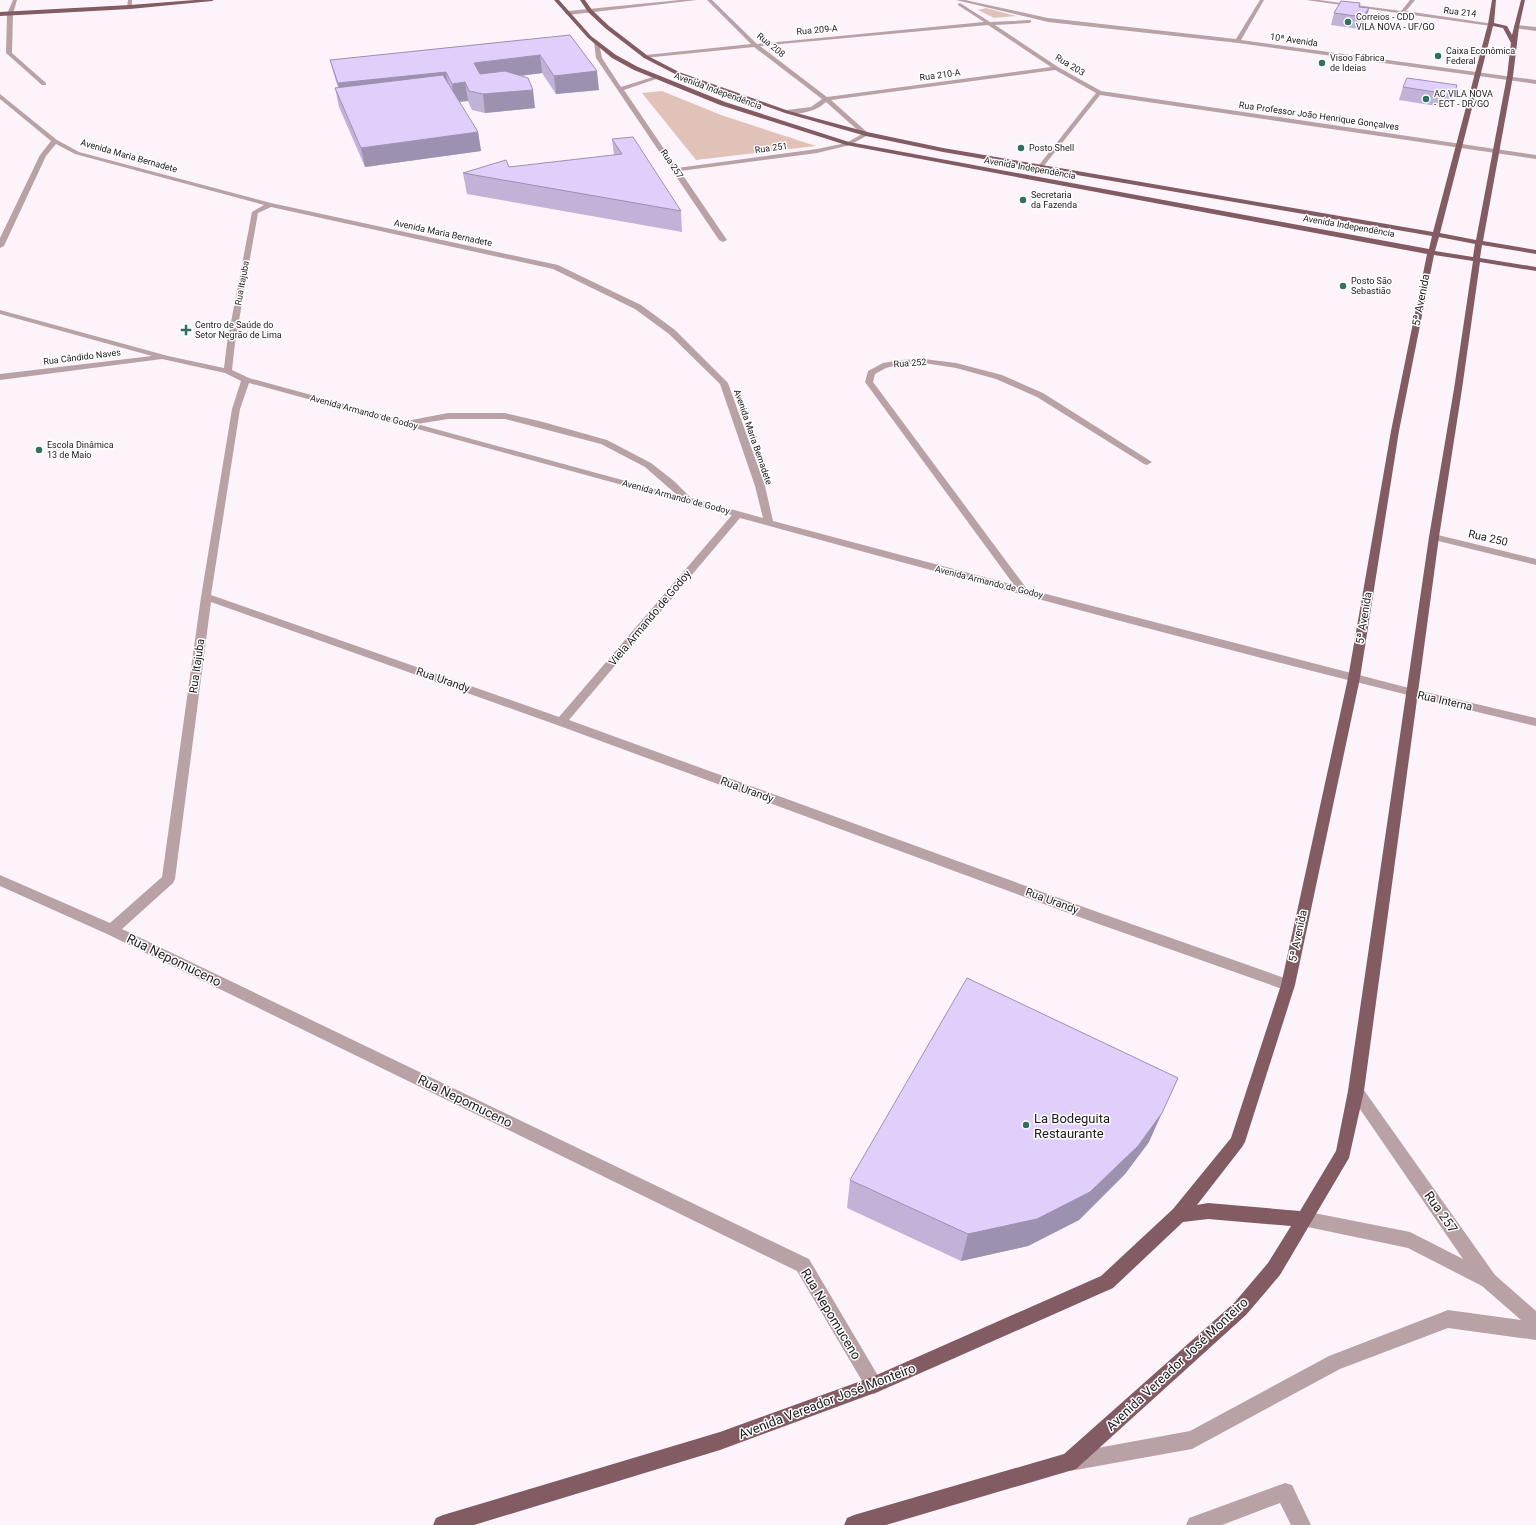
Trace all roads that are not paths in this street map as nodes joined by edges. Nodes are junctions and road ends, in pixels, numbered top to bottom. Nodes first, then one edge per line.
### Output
1 (15, 0) edge
2 (130, 0) edge
3 (212, 0) edge
4 (556, 0) edge
5 (582, 0) edge
6 (694, 0) edge
7 (709, 0) edge
8 (954, 0) edge
9 (958, 0) edge
10 (1262, 0) edge
11 (1308, 0) edge
12 (1413, 0) edge
13 (1494, 0) edge
14 (1523, 0) edge
15 (1400, 5) dead end
16 (1408, 6) junction
17 (130, 7) junction
18 (590, 11) junction
19 (1403, 12) junction
20 (568, 13) junction
21 (0, 14) edge
22 (10, 14) junction
23 (1048, 20) junction
24 (989, 23) junction
25 (1491, 24) junction
26 (1516, 27) junction
27 (1536, 29) edge
28 (1238, 41) junction
29 (1514, 42) junction
30 (596, 43) junction
31 (755, 45) junction
32 (646, 57) junction
33 (1056, 68) junction
34 (1477, 75) junction
35 (656, 78) junction
36 (1510, 79) junction
37 (1536, 82) edge
38 (44, 84) dead end
39 (620, 89) junction
40 (1099, 93) junction
41 (0, 96) edge
42 (826, 99) junction
43 (787, 112) junction
44 (866, 134) junction
45 (55, 141) junction
46 (848, 144) junction
47 (1458, 146) junction
48 (1496, 151) junction
49 (1536, 157) edge
50 (1041, 166) junction
51 (676, 170) junction
52 (270, 205) junction
53 (1435, 235) junction
54 (723, 240) dead end
55 (1479, 242) junction
56 (0, 246) edge
57 (1431, 252) junction
58 (1536, 252) edge
59 (1477, 259) junction
60 (1536, 269) edge
61 (0, 312) edge
62 (167, 358) junction
63 (228, 371) junction
64 (0, 377) edge
65 (246, 380) junction
66 (406, 423) junction
67 (1147, 462) dead end
68 (688, 500) junction
69 (738, 514) junction
70 (769, 523) junction
71 (1434, 538) junction
72 (1536, 562) edge
73 (1023, 590) junction
74 (206, 597) junction
75 (1354, 678) junction
76 (1413, 693) junction
77 (561, 722) junction
78 (1536, 722) edge
79 (0, 880) edge
80 (112, 930) junction
81 (1288, 984) junction
82 (1356, 1091) junction
83 (1180, 1215) junction
84 (1304, 1219) junction
85 (1489, 1281) junction
86 (1536, 1322) edge
87 (1536, 1331) edge
88 (874, 1385) junction
89 (1069, 1462) junction
90 (443, 1525) edge
91 (854, 1525) edge
92 (1196, 1525) edge
93 (1301, 1525) edge

1 - 22 street
2 - 17 street
3 - 17 main road
4 - 20 main road, Avenida Independência
5 - 18 main road, Avenida Independência
6 - 18 street
7 - 31 street, Rua 208
8 - 24 street, Rua 203
9 - 23 street, 10ª Avenida
10 - 28 street
11 - 19 street, Rua 214
12 - 16 street
13 - 25 main road, 5ª Avenida
14 - 26 main road
15 - 16 street
16 - 19 street
17 - 22 main road
18 - 20 street
18 - 32 main road, Avenida Independência
19 - 25 street, Rua 214
20 - 30 main road, Avenida Independência
21 - 22 main road
22 - 38 street
23 - 24 street, 10ª Avenida
23 - 28 street, 10ª Avenida
24 - 31 street, Rua 209-A
24 - 33 street, Rua 203
25 - 29 main road
25 - 34 main road, 5ª Avenida
26 - 27 street
26 - 29 main road
28 - 34 street, 10ª Avenida
29 - 36 main road
30 - 35 main road, Avenida Independência
30 - 39 street, Rua 257
31 - 32 street, Rua 209-A
31 - 42 street, Rua 208
32 - 43 main road, Avenida Independência
33 - 40 street, Rua 203
33 - 42 street, Rua 210-A
34 - 36 street, 10ª Avenida
34 - 47 main road, 5ª Avenida
35 - 39 street
35 - 46 main road, Avenida Independência
36 - 37 street, 10ª Avenida
36 - 48 main road
39 - 51 street, Rua 257
40 - 47 street, Rua Professor João Henrique Gonçalves
40 - 50 street
41 - 45 street, Avenida Maria Bernadete
42 - 43 street
42 - 44 street, Rua 208
43 - 44 main road, Avenida Independência
44 - 46 street, Rua 251
44 - 50 main road, Avenida Independência
45 - 52 street, Avenida Maria Bernadete
45 - 56 street
46 - 51 street, Rua 251
46 - 57 main road, Avenida Independência
47 - 48 street, Rua Professor João Henrique Gonçalves
47 - 53 main road, 5ª Avenida
48 - 49 street, Rua Professor João Henrique Gonçalves
48 - 55 main road
50 - 53 main road, Avenida Independência
51 - 54 street, Rua 257
52 - 63 street, Rua Itajuba
52 - 70 street, Avenida Maria Bernadete
53 - 55 main road, Avenida Independência
53 - 57 main road, 5ª Avenida
55 - 58 main road, Avenida Independência
55 - 59 main road
57 - 59 main road, Avenida Independência
57 - 75 main road, 5ª Avenida
59 - 60 main road, Avenida Independência
59 - 71 main road
61 - 62 street, Avenida Armando de Godoy
62 - 63 street, Avenida Armando de Godoy
62 - 64 street, Rua Cândido Naves
63 - 65 street, Avenida Armando de Godoy
65 - 66 street, Avenida Armando de Godoy
65 - 74 street, Rua Itajuba
66 - 68 street, Avenida Armando de Godoy
66 - 68 street
67 - 73 street, Rua 252
68 - 69 street, Avenida Armando de Godoy
69 - 70 street, Avenida Armando de Godoy
69 - 77 street, Viela Armando de Godoy
70 - 73 street, Avenida Armando de Godoy
71 - 72 street, Rua 250
71 - 76 main road
73 - 75 street, Avenida Armando de Godoy
74 - 77 street, Rua Urandy
74 - 80 street, Rua Itajuba
75 - 76 street, Rua Interna
75 - 81 main road, 5ª Avenida
76 - 78 street, Rua Interna
76 - 82 main road
77 - 81 street, Rua Urandy
79 - 80 street, Rua Nepomuceno
80 - 88 street, Rua Nepomuceno
81 - 83 main road, 5ª Avenida
82 - 84 main road
82 - 85 street, Rua 257
83 - 84 main road
83 - 88 main road, Avenida Vereador José Monteiro
84 - 85 street
84 - 89 main road, Avenida Vereador José Monteiro
85 - 86 street, Rua 257
87 - 89 street, Avenida Vereador José Monteiro
88 - 90 main road, Avenida Vereador José Monteiro
89 - 91 main road, Avenida Vereador José Monteiro
92 - 93 street

